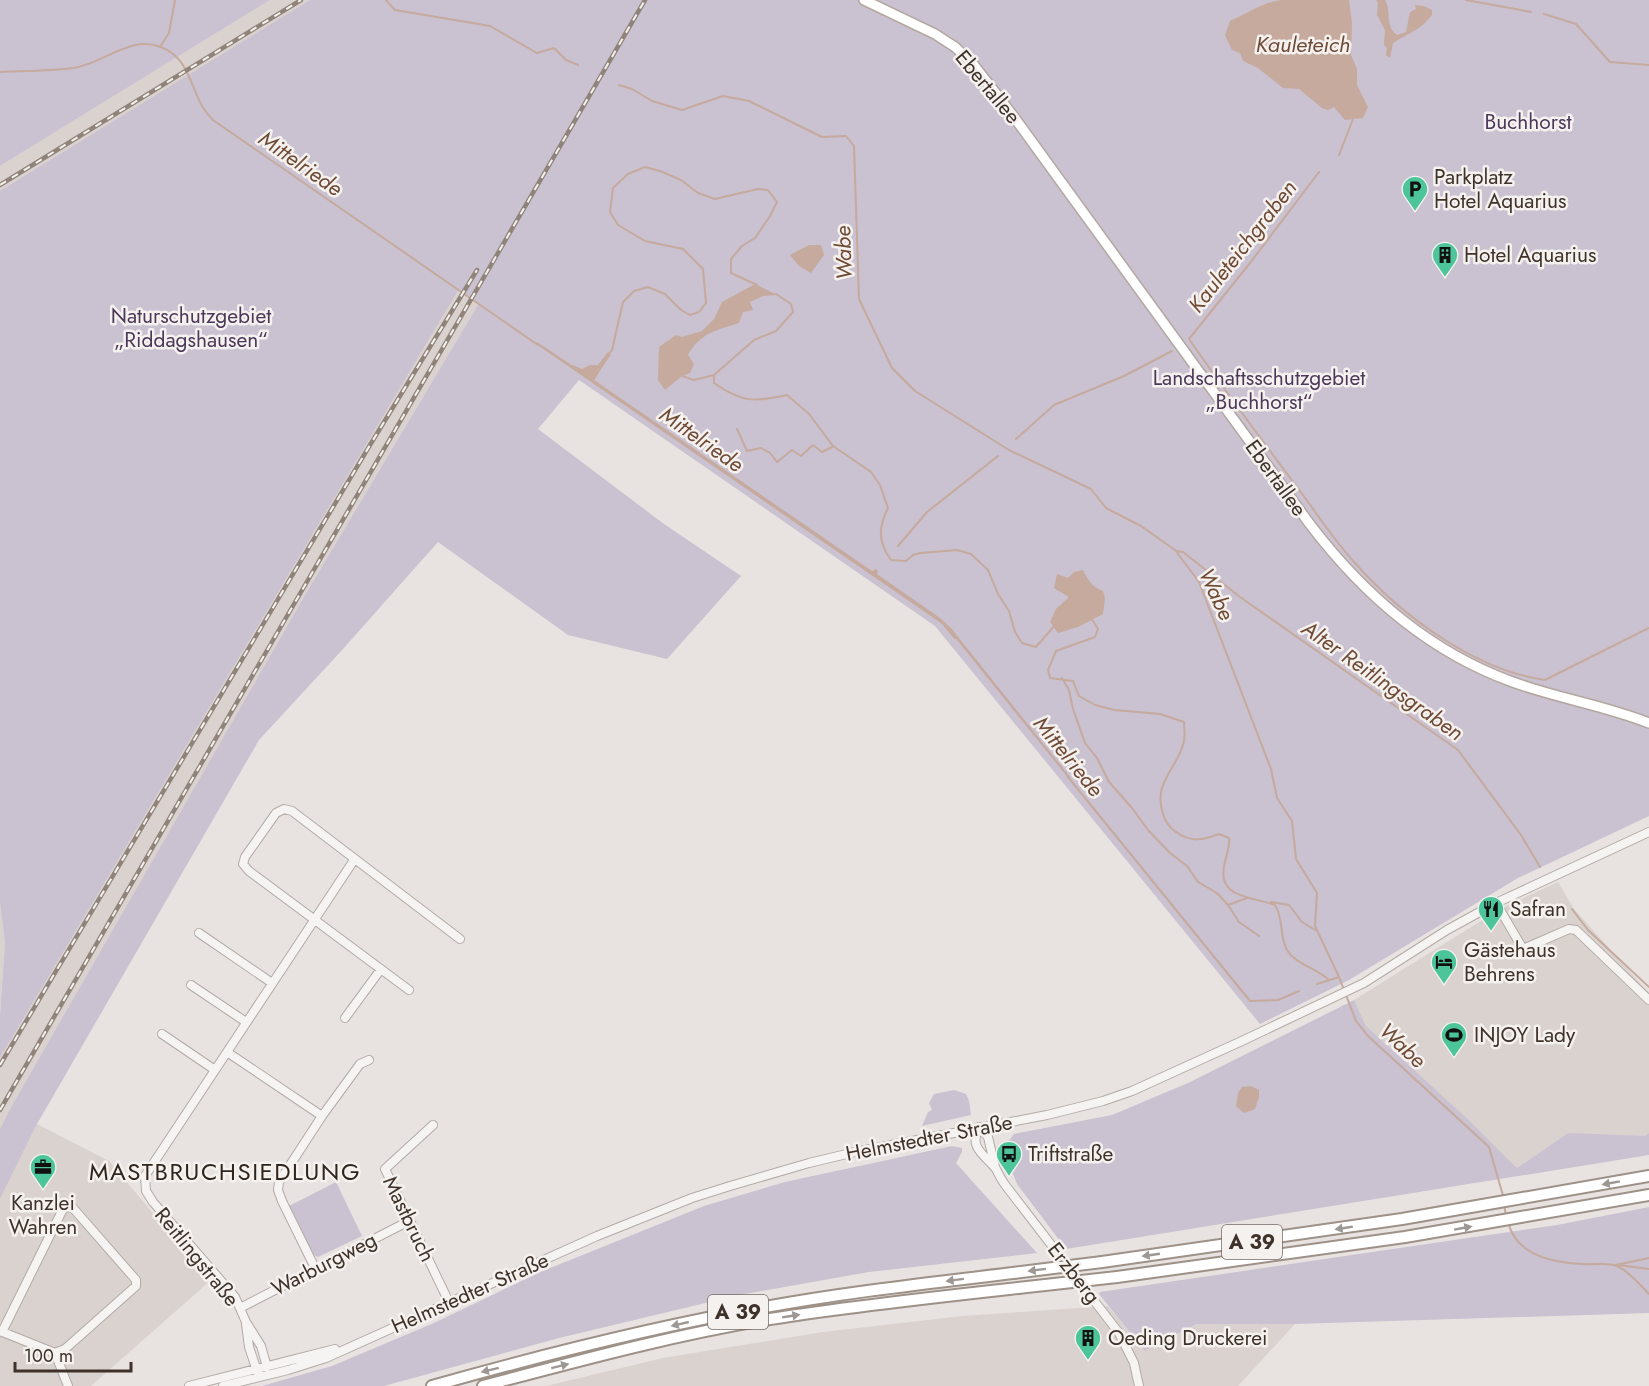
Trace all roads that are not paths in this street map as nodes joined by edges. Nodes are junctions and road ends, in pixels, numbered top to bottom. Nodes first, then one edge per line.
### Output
1 (864, 0) edge
2 (1649, 723) edge
3 (1649, 832) edge
4 (354, 860) junction
5 (1496, 903) junction
6 (314, 920) junction
7 (198, 933) dead end
8 (460, 939) dead end
9 (381, 969) junction
10 (272, 983) junction
11 (191, 985) dead end
12 (409, 990) dead end
13 (1649, 1000) edge
14 (345, 1018) dead end
15 (246, 1022) junction
16 (162, 1034) dead end
17 (227, 1052) junction
18 (369, 1060) dead end
19 (214, 1070) junction
20 (322, 1116) junction
21 (433, 1125) dead end
22 (980, 1127) junction
23 (995, 1168) junction
24 (1649, 1176) edge
25 (1649, 1195) edge
26 (409, 1221) junction
27 (315, 1268) junction
28 (446, 1296) dead end
29 (240, 1308) junction
30 (246, 1322) junction
31 (1, 1331) edge
32 (348, 1346) junction
33 (55, 1353) junction
34 (267, 1367) junction
35 (255, 1370) junction
36 (261, 1377) junction
37 (68, 1386) edge
38 (189, 1386) edge
39 (223, 1386) edge
40 (432, 1386) edge
41 (483, 1386) edge
42 (1139, 1386) edge

1 - 2 main road, Ebertallee
3 - 5 street, Helmstedter Straße
4 - 6 street, Reitlingstraße
4 - 6 street
4 - 8 street
5 - 13 street
5 - 22 street, Helmstedter Straße
6 - 9 street
6 - 10 street, Reitlingstraße
7 - 10 street
9 - 12 street
9 - 14 street
10 - 15 street, Reitlingstraße
11 - 15 street
15 - 17 street, Reitlingstraße
16 - 19 street
17 - 19 street, Reitlingstraße
17 - 20 street
18 - 20 street
19 - 29 street, Reitlingstraße
20 - 27 street
21 - 26 street, Mastbruch
22 - 23 street, Erzberg
22 - 23 street, Erzberg
22 - 32 street, Helmstedter Straße
23 - 42 street, Erzberg
24 -> 40 highway, A 39, bridge
41 -> 25 highway, A 39, bridge
26 - 27 street, Warburgweg
26 - 28 street, Mastbruch
27 - 29 street, Warburgweg
29 - 30 street, Reitlingstraße
30 - 34 street, Reitlingstraße
30 - 35 street, Reitlingstraße
31 - 33 street
31 - 33 street
32 - 34 street, Helmstedter Straße
32 - 36 street, Helmstedter Straße
33 - 37 street
34 - 35 street, Helmstedter Straße
34 - 36 street
35 - 36 street, Reitlingstraße
35 - 38 street, Helmstedter Straße
36 - 39 street, Helmstedter Straße

